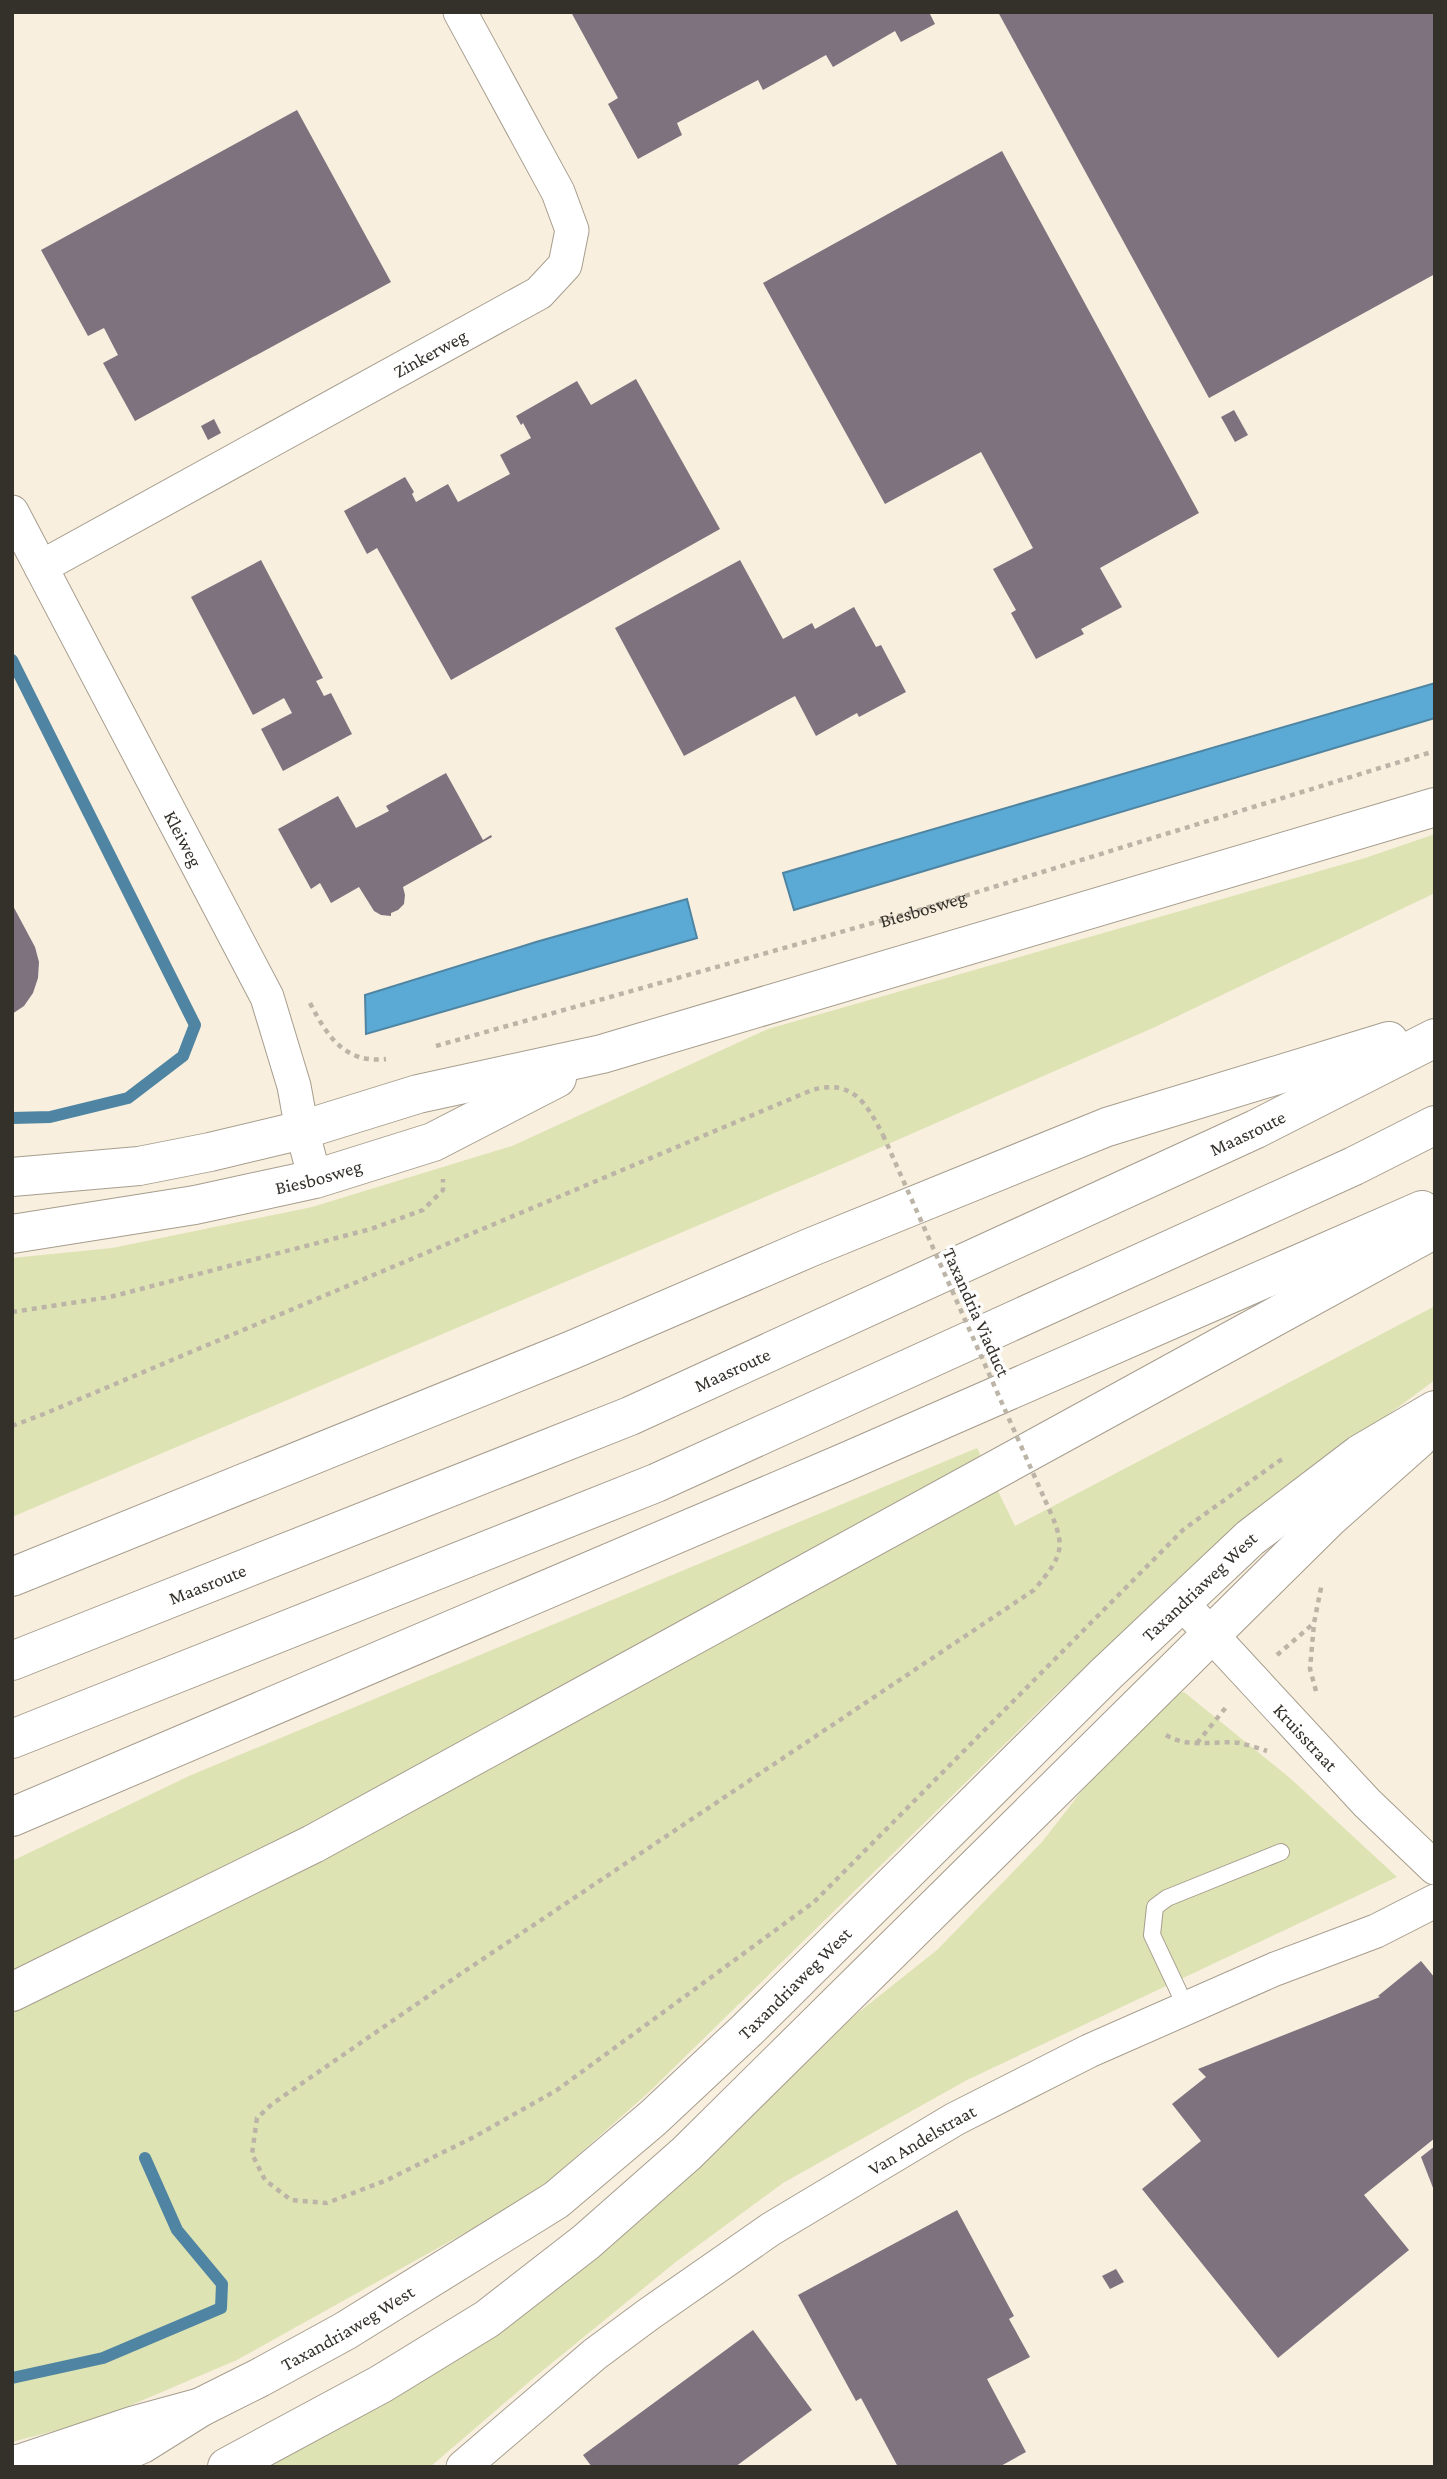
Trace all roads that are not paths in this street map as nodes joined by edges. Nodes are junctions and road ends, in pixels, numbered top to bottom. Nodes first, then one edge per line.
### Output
1 (460, 12) edge
2 (12, 512) edge
3 (41, 567) junction
4 (1435, 807) edge
5 (1435, 1027) edge
6 (1435, 1038) edge
7 (602, 1054) junction
8 (1435, 1125) edge
9 (302, 1130) junction
10 (12, 1177) edge
11 (315, 1180) junction
12 (1435, 1205) edge
13 (1435, 1229) edge
14 (12, 1234) edge
15 (1435, 1410) edge
16 (1435, 1424) edge
17 (12, 1577) edge
18 (1181, 1602) junction
19 (1213, 1635) junction
20 (12, 1661) edge
21 (12, 1739) edge
22 (12, 1817) edge
23 (1281, 1852) dead end
24 (1435, 1868) edge
25 (1435, 1901) edge
26 (12, 1992) edge
27 (1186, 2007) junction
28 (201, 2407) junction
29 (12, 2464) edge
30 (227, 2465) edge
31 (89, 2467) edge
32 (463, 2467) edge

1 - 3 street, Zinkerweg
2 - 3 street, Kleiweg
3 - 9 street, Kleiweg
4 - 7 main road, Biesbosweg
5 - 17 main road
6 - 20 main road, Maasroute
7 - 9 main road, Biesbosweg
7 - 11 main road, Biesbosweg
8 - 21 main road
9 - 10 main road, Biesbosweg
9 - 11 street, Kleiweg
11 - 14 main road, Biesbosweg
12 - 22 main road
13 - 26 main road
15 - 18 main road, Taxandriaweg West
16 - 19 main road
18 - 19 street, Kruisstraat
18 - 28 main road, Taxandriaweg West
19 - 24 street, Kruisstraat
19 - 30 main road
23 - 27 lane
25 - 27 street, Van Andelstraat
27 - 32 street, Van Andelstraat
28 - 29 main road
28 - 31 main road, Taxandriaweg West

